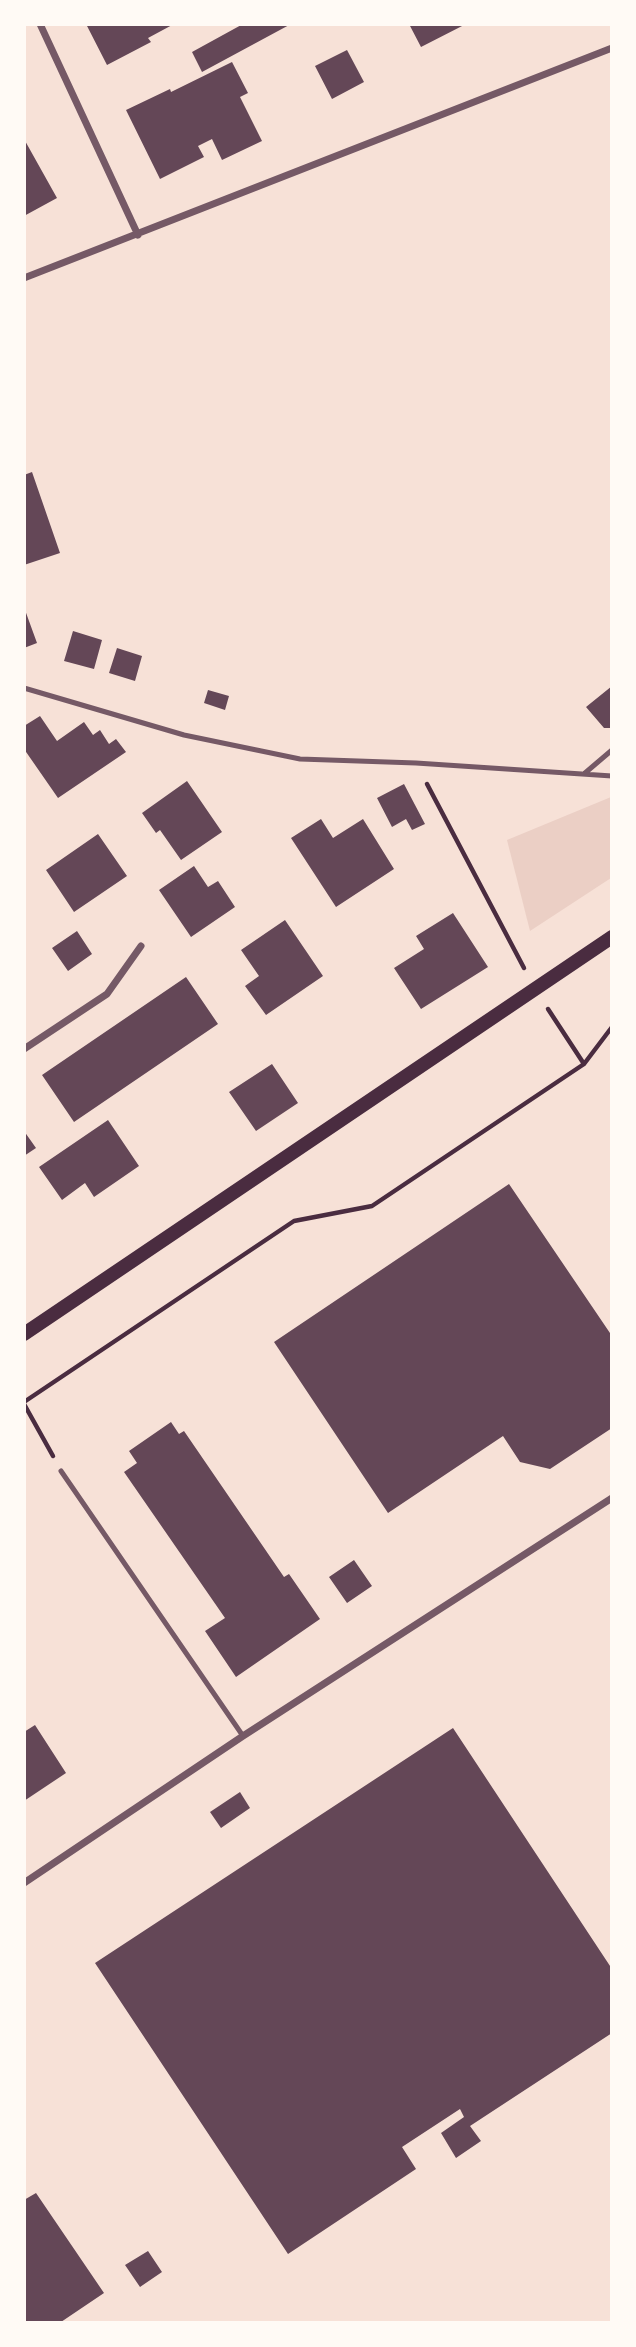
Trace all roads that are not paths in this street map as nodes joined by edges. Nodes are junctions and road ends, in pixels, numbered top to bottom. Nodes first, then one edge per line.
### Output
1 (40, 24) edge
2 (611, 48) edge
3 (138, 235) junction
4 (24, 278) edge
5 (24, 688) edge
6 (611, 750) edge
7 (585, 773) junction
8 (611, 776) edge
9 (611, 937) edge
10 (141, 946) dead end
11 (24, 1049) edge
12 (24, 1334) edge
13 (61, 1471) road end
14 (611, 1498) edge
15 (243, 1736) junction
16 (24, 1883) edge

1 - 3 street
2 - 3 street
3 - 4 street
5 - 7 lane
6 - 7 lane
7 - 8 lane
9 - 12 main road
10 - 11 street
13 - 15 lane
14 - 15 street
15 - 16 street

